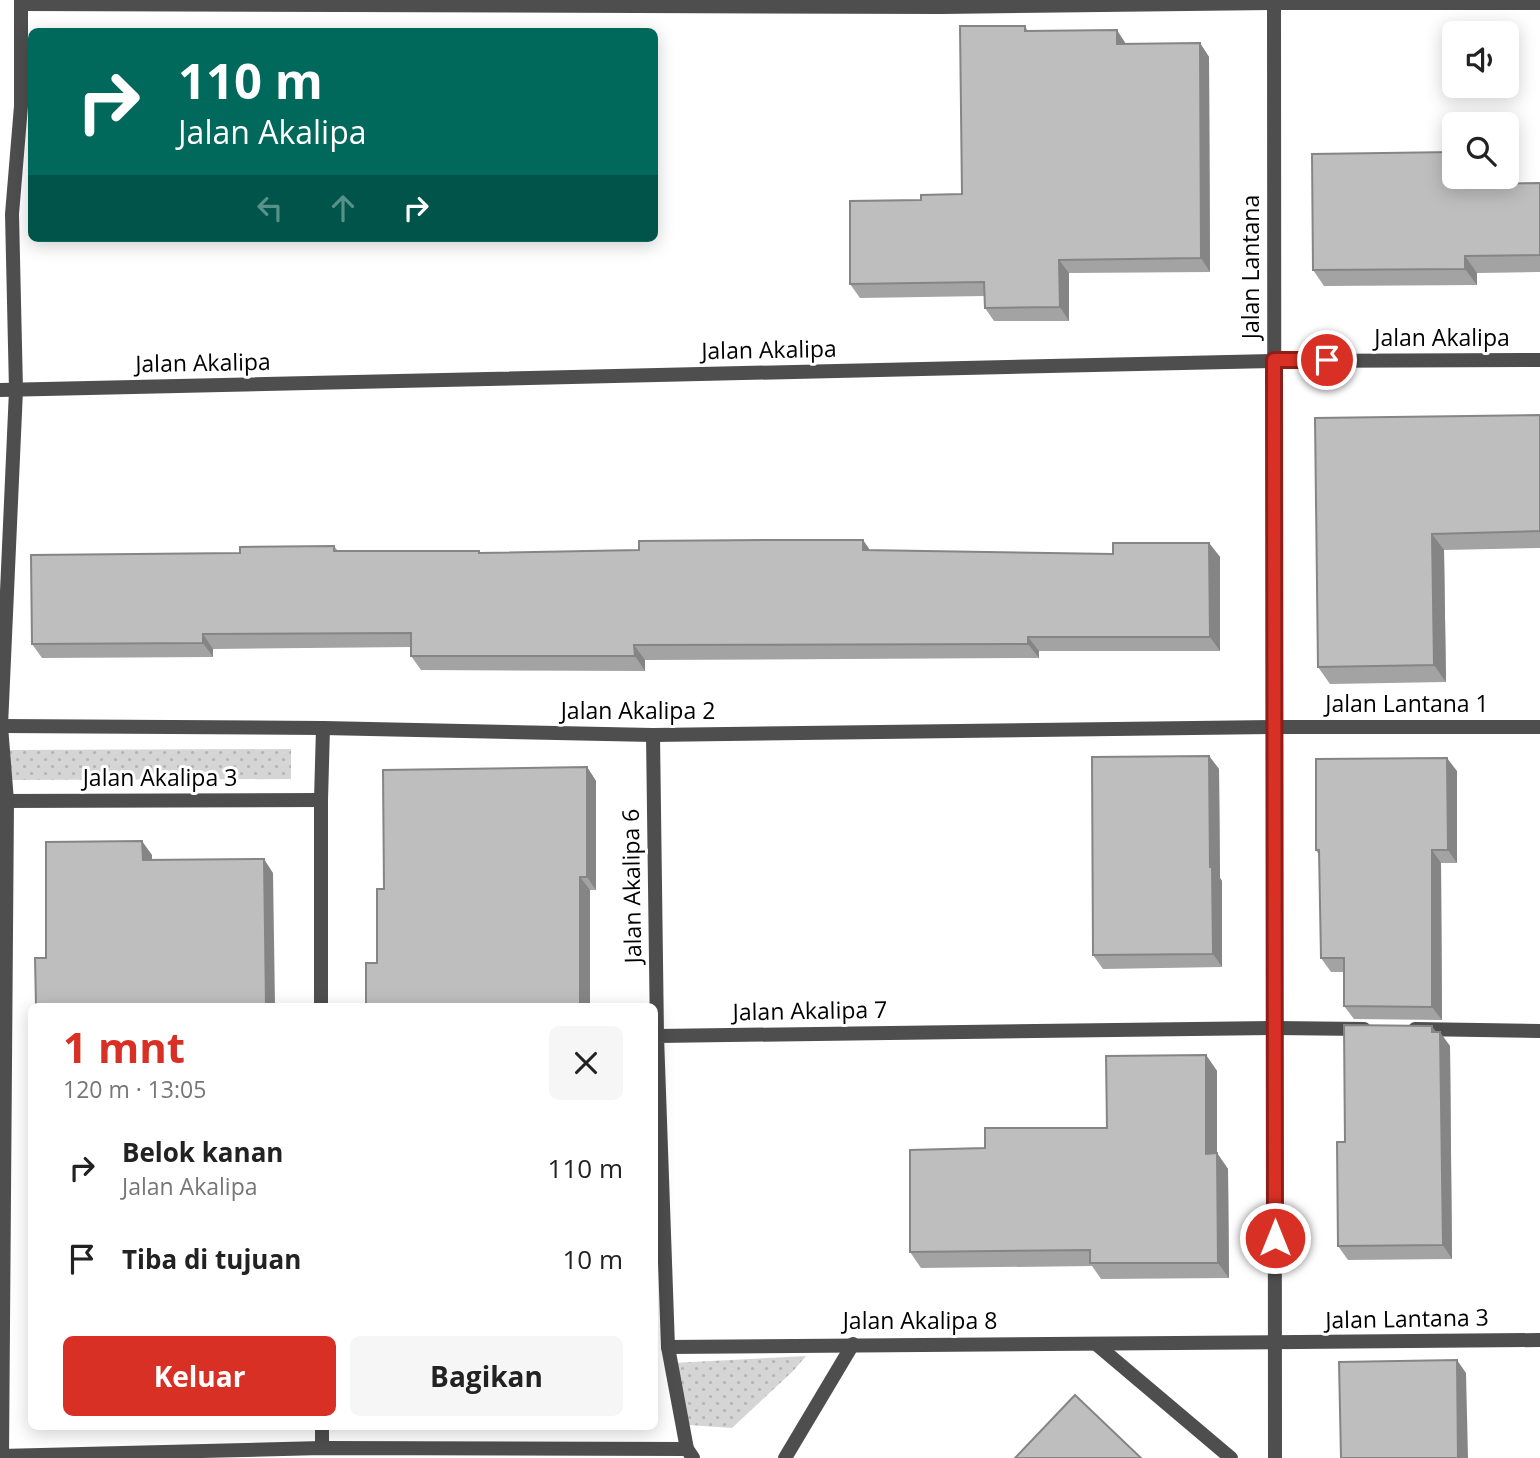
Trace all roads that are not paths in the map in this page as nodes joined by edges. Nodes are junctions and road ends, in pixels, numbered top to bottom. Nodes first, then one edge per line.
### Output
1 (21, 2) edge
2 (1274, 2) edge
3 (941, 4) edge
4 (1540, 4) edge
5 (1274, 360) junction
6 (1540, 360) edge
7 (0, 390) edge
8 (16, 390) junction
9 (1, 726) edge
10 (1275, 727) junction
11 (1540, 727) edge
12 (323, 728) junction
13 (653, 735) junction
14 (321, 800) junction
15 (3, 801) edge
16 (321, 1003) edge
17 (657, 1003) edge
18 (1275, 1028) junction
19 (1372, 1029) edge
20 (1400, 1029) edge
21 (1540, 1031) edge
22 (658, 1036) edge
23 (658, 1064) edge
24 (1540, 1340) edge
25 (853, 1344) junction
26 (1096, 1344) junction
27 (1275, 1344) junction
28 (668, 1347) junction
29 (322, 1430) edge
30 (322, 1448) junction
31 (690, 1453) edge
32 (1, 1456) edge
33 (785, 1458) edge
34 (1231, 1458) edge
35 (1275, 1458) edge

1 - 3 street
1 - 8 street
2 - 3 street
2 - 4 street
2 - 5 street, Jalan Lantana
5 - 6 street, Jalan Akalipa
5 - 8 street, Jalan Akalipa
5 - 10 street, Jalan Lantana
7 - 8 street, Jalan Akalipa
8 - 9 street
9 - 12 street, Jalan Akalipa 2
9 - 15 street
10 - 11 street, Jalan Lantana 1
10 - 13 street, Jalan Akalipa 2
10 - 18 street, Jalan Lantana
12 - 13 street, Jalan Akalipa 2
12 - 14 street
13 - 17 street, Jalan Akalipa 6
14 - 15 street, Jalan Akalipa 3
14 - 16 street
15 - 32 street
18 - 19 street, Jalan Akalipa 7
18 - 22 street, Jalan Akalipa 7
18 - 27 street, Jalan Lantana
20 - 21 street
23 - 28 street
24 - 27 street, Jalan Lantana 3
25 - 26 street, Jalan Akalipa 8
25 - 28 street, Jalan Akalipa 8
25 - 33 street
26 - 27 street, Jalan Akalipa 8
26 - 34 street
27 - 35 street, Jalan Lantana
28 - 31 street
29 - 30 street
30 - 31 street
30 - 32 street

